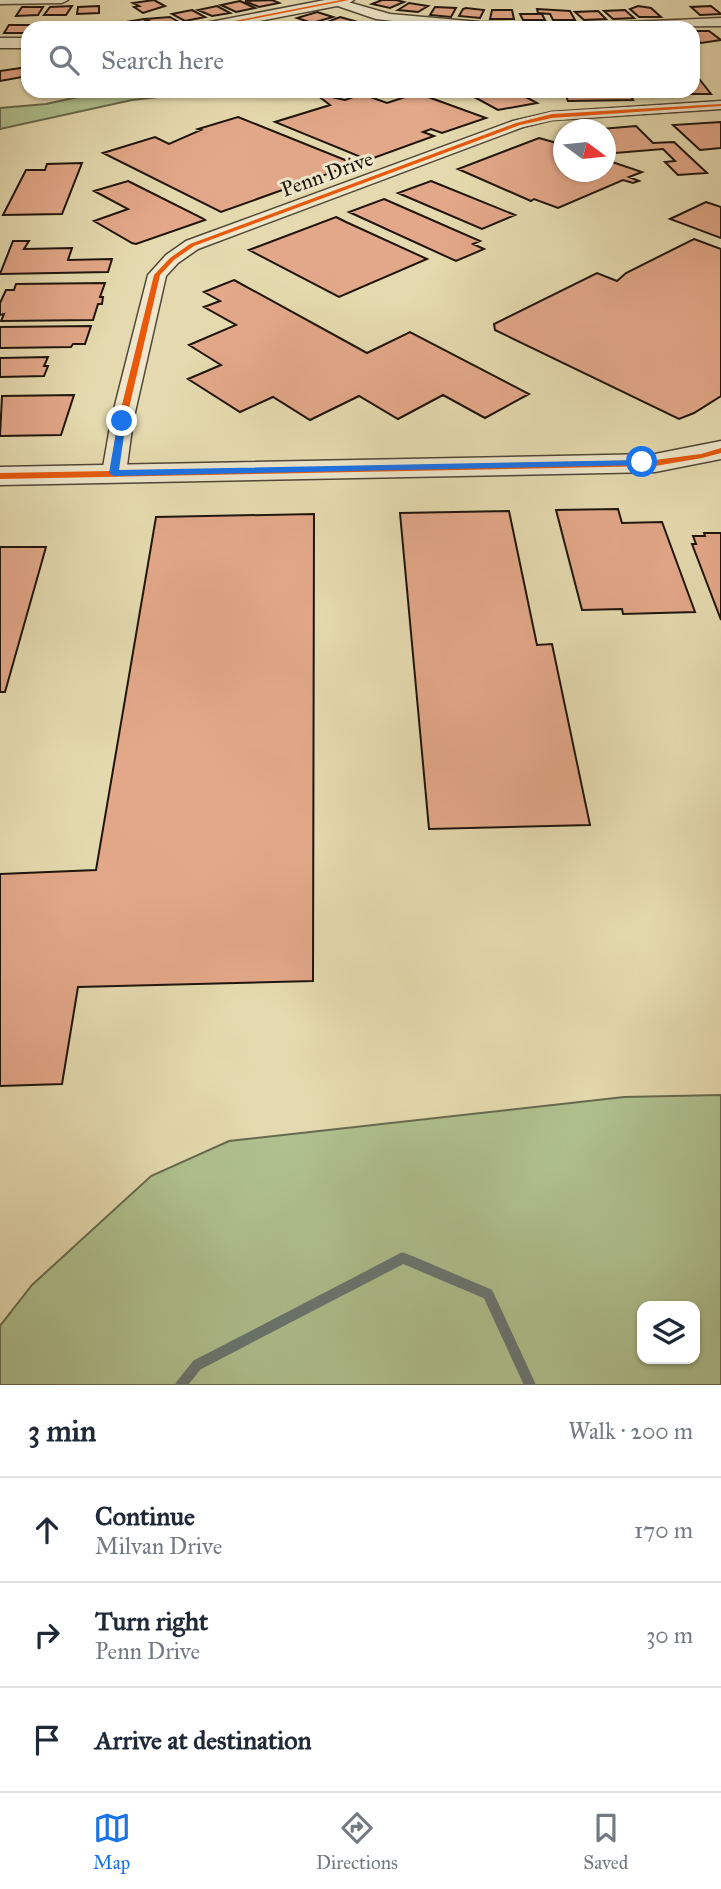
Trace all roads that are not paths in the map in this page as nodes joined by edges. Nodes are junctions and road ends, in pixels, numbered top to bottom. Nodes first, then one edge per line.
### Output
1 (62, 0) edge
2 (0, 1) edge
3 (341, 1) edge
4 (676, 9) dead end
5 (237, 21) edge
6 (421, 21) edge
7 (691, 21) edge
8 (721, 22) edge
9 (700, 23) edge
10 (0, 43) edge
11 (21, 43) edge
12 (721, 105) edge
13 (721, 450) edge
14 (114, 473) junction
15 (0, 476) edge

1 - 2 street
3 - 5 street
3 - 6 street
4 - 7 street
8 - 9 street
10 - 11 street
12 - 14 street, Penn Drive
13 - 14 street
14 - 15 street

